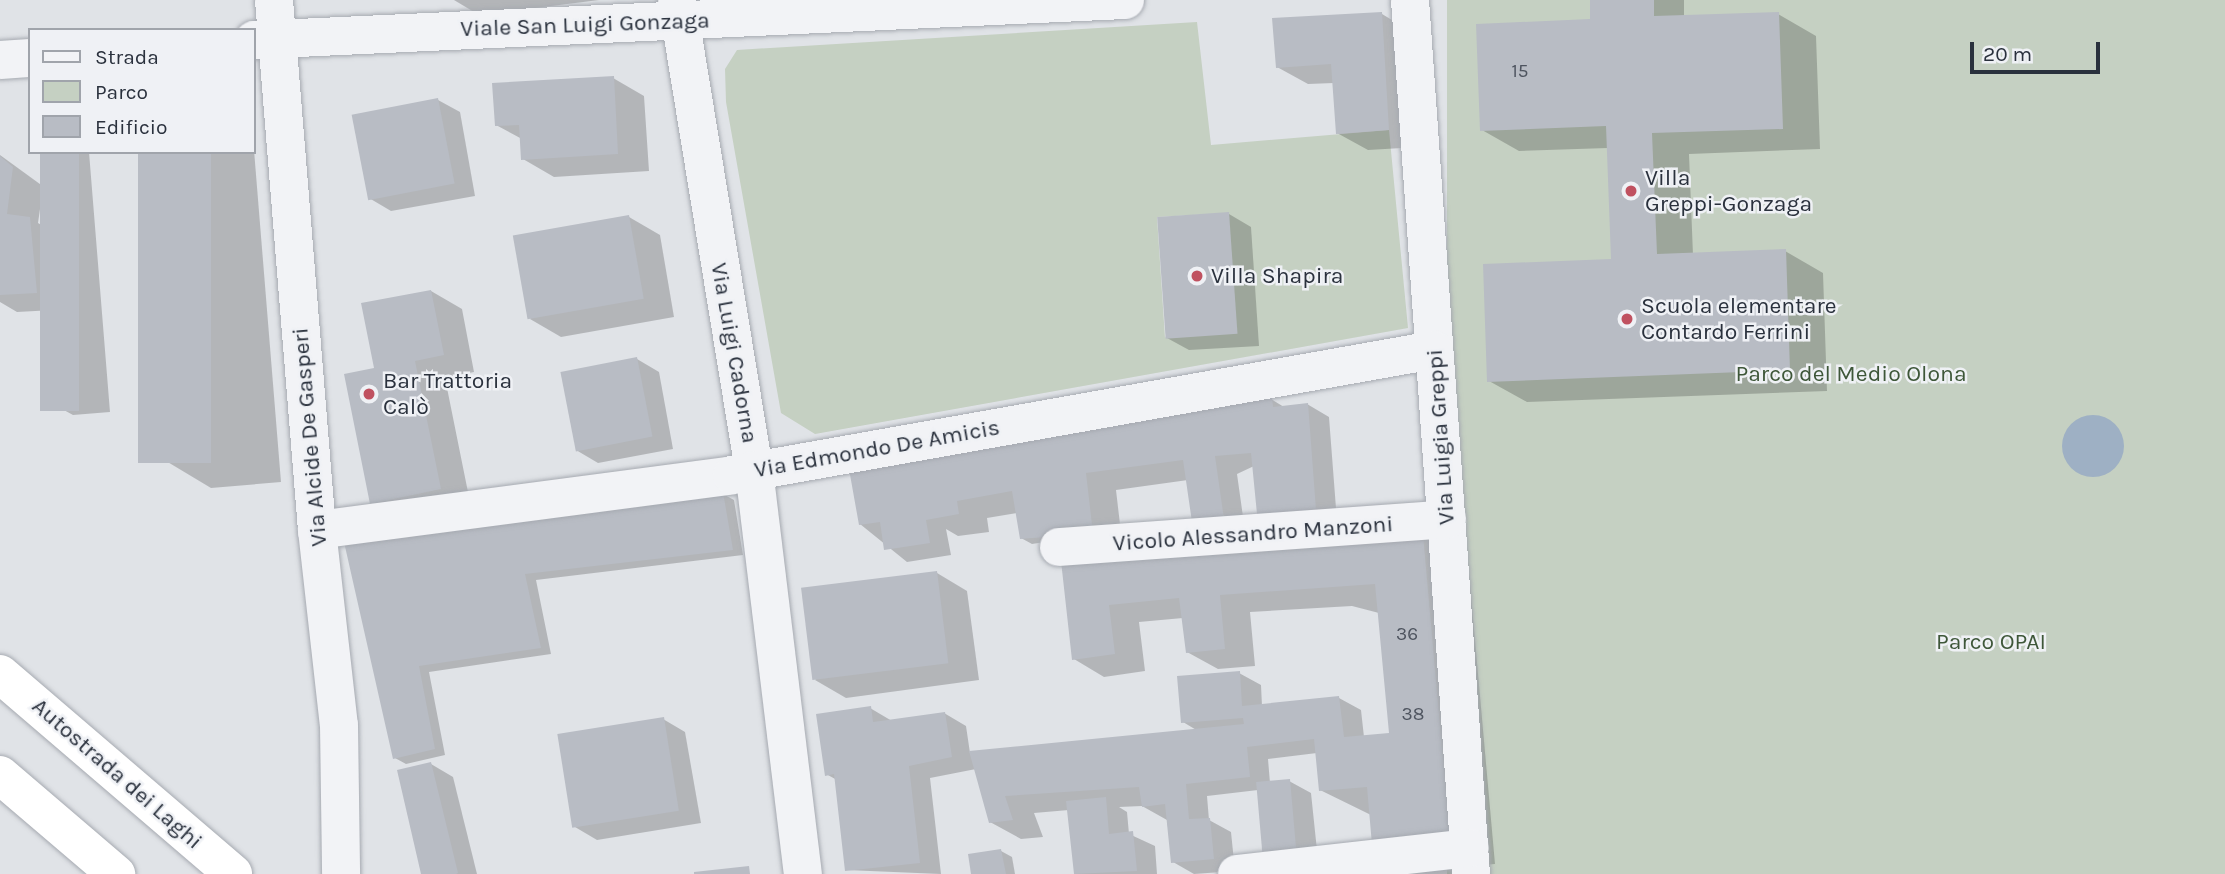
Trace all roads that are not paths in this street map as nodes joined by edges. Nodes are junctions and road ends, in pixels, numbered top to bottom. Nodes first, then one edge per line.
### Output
1 (274, 0) edge
2 (1125, 0) edge
3 (1410, 0) edge
4 (678, 11) edge
5 (265, 39) edge
6 (28, 58) edge
7 (0, 60) edge
8 (1434, 350) junction
9 (754, 470) junction
10 (1447, 519) junction
11 (317, 530) junction
12 (1059, 547) dead end
13 (0, 674) edge
14 (0, 775) edge
15 (342, 857) edge
16 (1470, 861) edge
17 (116, 874) edge
18 (233, 874) edge
19 (803, 874) edge
20 (1237, 874) edge

1 - 5 street, Via Alcide De Gasperi
2 - 4 street, Viale San Luigi Gonzaga
3 - 8 street, Via Luigia Greppi
4 - 5 street, Viale San Luigi Gonzaga
4 - 9 street, Via Luigi Cadorna
5 - 11 street, Via Alcide De Gasperi
6 - 7 street
8 - 9 street, Via Edmondo De Amicis
8 - 10 street, Via Luigia Greppi
9 - 11 street, Via Edmondo De Amicis
9 - 19 street, Via Luigi Cadorna
10 - 12 street, Vicolo Alessandro Manzoni
10 - 16 street, Via Luigia Greppi
11 - 15 street, Via Alcide De Gasperi
13 - 18 highway, Autostrada dei Laghi
14 - 17 highway
16 - 20 street

